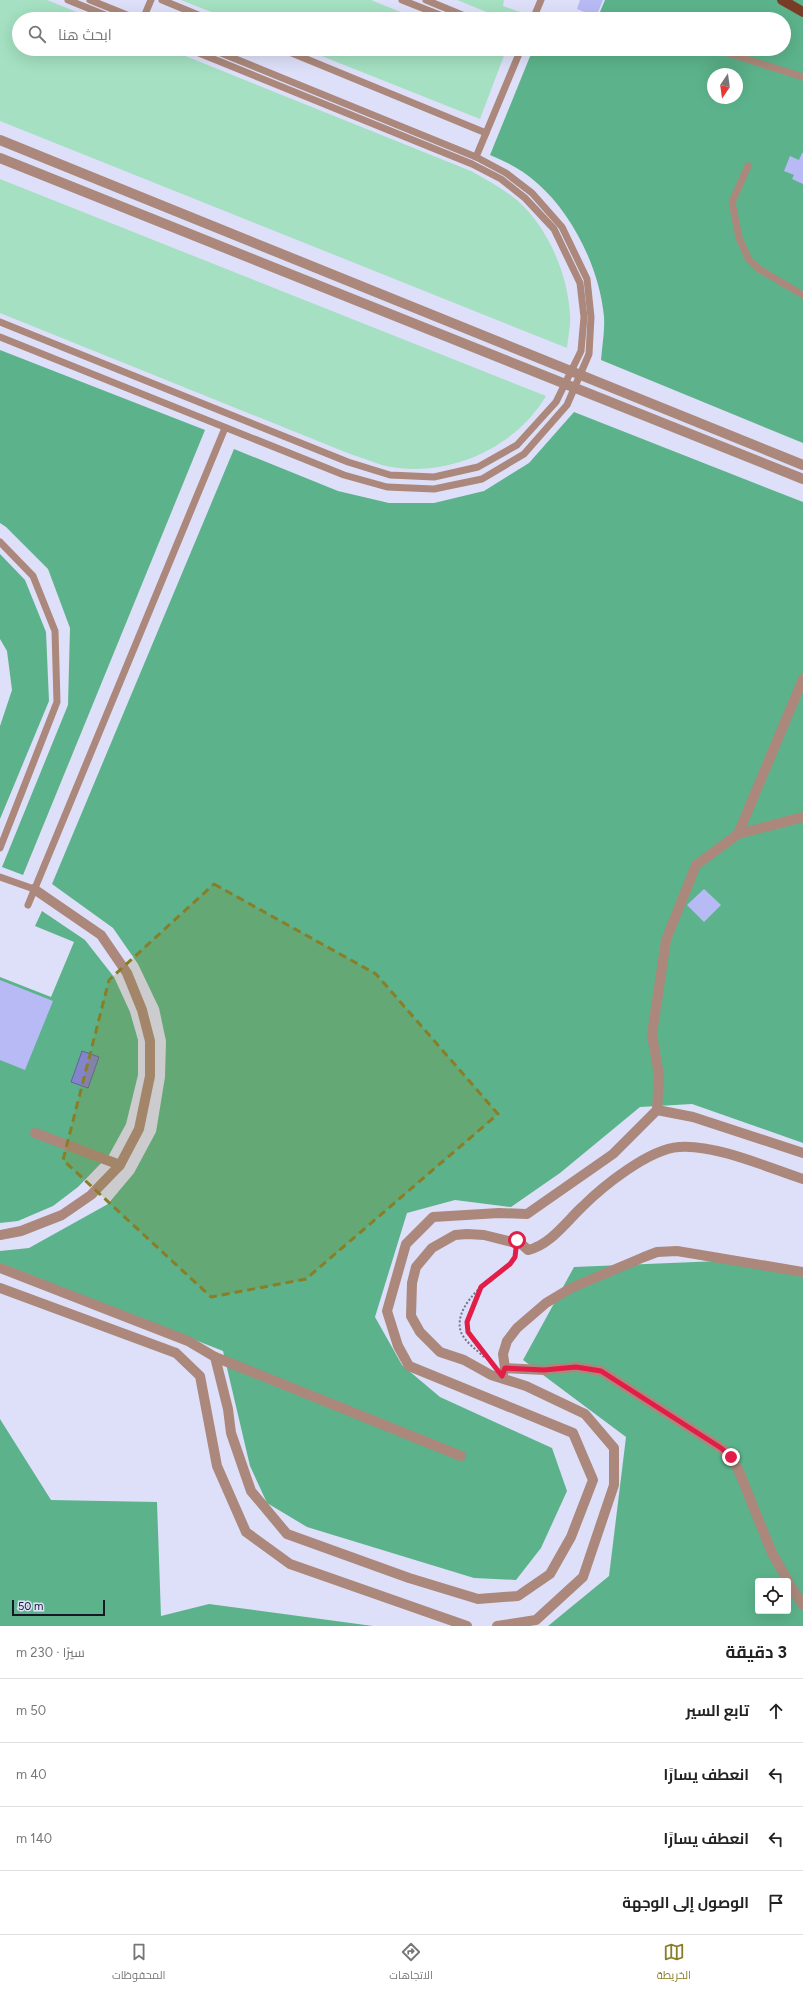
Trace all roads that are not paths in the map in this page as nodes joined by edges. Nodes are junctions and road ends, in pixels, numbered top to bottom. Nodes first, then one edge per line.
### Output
1 (68, 0) edge
2 (90, 0) edge
3 (151, 0) edge
4 (162, 0) edge
5 (426, 0) edge
6 (541, 0) edge
7 (782, 0) edge
8 (406, 1) edge
9 (98, 12) edge
10 (120, 12) edge
11 (146, 12) edge
12 (191, 12) edge
13 (433, 12) edge
14 (455, 12) edge
15 (536, 12) edge
16 (803, 12) edge
17 (206, 56) edge
18 (228, 56) edge
19 (299, 56) edge
20 (517, 56) edge
21 (737, 56) edge
22 (803, 77) edge
23 (486, 133) junction
24 (0, 140) edge
25 (476, 157) junction
26 (0, 158) edge
27 (748, 166) dead end
28 (803, 295) edge
29 (0, 322) edge
30 (0, 337) edge
31 (575, 374) junction
32 (569, 387) junction
33 (225, 428) junction
34 (803, 465) edge
35 (803, 479) edge
36 (0, 542) edge
37 (803, 679) edge
38 (803, 817) edge
39 (738, 834) junction
40 (0, 848) edge
41 (0, 877) edge
42 (34, 889) junction
43 (28, 905) dead end
44 (657, 1110) junction
45 (35, 1133) dead end
46 (803, 1153) edge
47 (120, 1165) junction
48 (803, 1179) edge
49 (0, 1235) edge
50 (0, 1268) edge
51 (803, 1272) edge
52 (0, 1288) edge
53 (215, 1357) junction
54 (501, 1373) junction
55 (461, 1456) dead end
56 (786, 1578) edge
57 (791, 1586) edge
58 (803, 1605) edge
59 (467, 1626) edge
60 (497, 1626) edge

1 - 9 lane
2 - 10 lane
3 - 11 lane
4 - 12 lane
5 - 14 lane
6 - 15 lane
7 - 16 main road
8 - 13 lane
17 - 31 lane
18 - 25 lane
19 - 23 lane
20 - 23 lane
21 - 22 lane
23 - 25 lane
24 - 31 street
25 - 31 lane
26 - 32 street
27 - 28 lane
29 - 32 lane
30 - 33 lane
31 - 32 lane
31 - 34 street
32 - 33 lane
32 - 35 street
33 - 42 lane
36 - 40 lane
37 - 39 street
38 - 39 street
39 - 44 street
41 - 42 lane
42 - 43 lane
42 - 47 street
44 - 46 street
44 - 53 street
45 - 47 street
47 - 49 street
48 - 54 street
50 - 53 street
51 - 54 street
52 - 59 street
53 - 55 street
54 - 56 street
54 - 60 street
57 - 58 street

